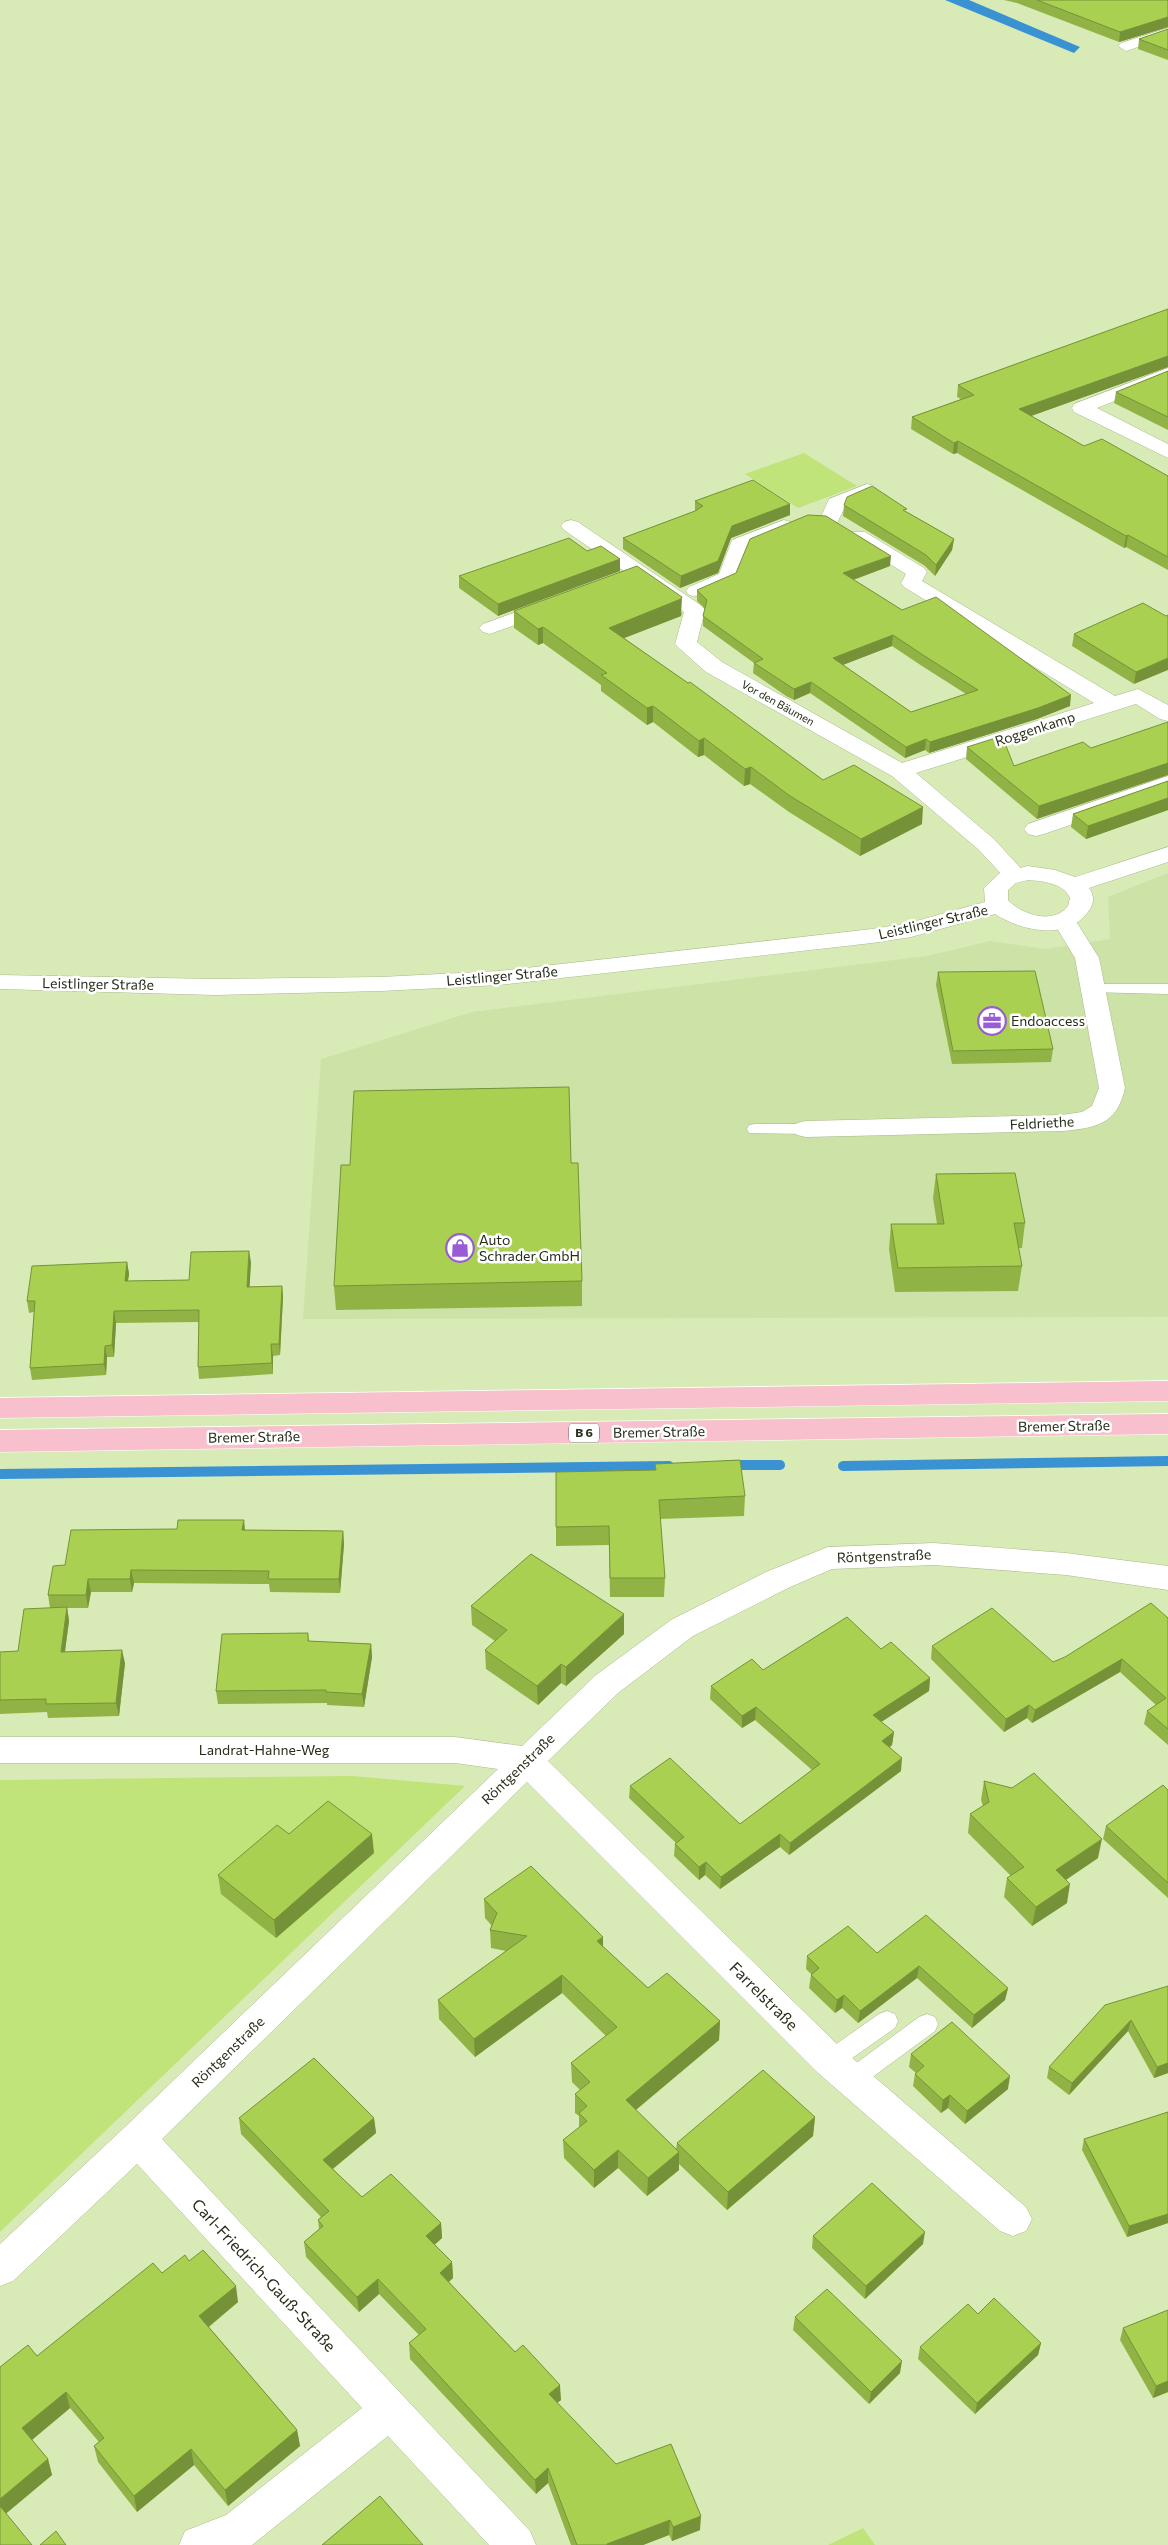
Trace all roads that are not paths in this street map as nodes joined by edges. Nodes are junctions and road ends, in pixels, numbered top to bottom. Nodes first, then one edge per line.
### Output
1 (1168, 32) edge
2 (1126, 46) edge
3 (1168, 374) edge
4 (1168, 452) edge
5 (867, 490) edge
6 (816, 518) junction
7 (571, 526) dead end
8 (678, 598) junction
9 (565, 600) edge
10 (490, 628) dead end
11 (1112, 704) junction
12 (1168, 714) edge
13 (900, 771) junction
14 (1168, 783) edge
15 (1036, 829) dead end
16 (1168, 854) edge
17 (1015, 875) junction
18 (1073, 885) junction
19 (999, 906) junction
20 (1064, 920) junction
21 (0, 982) edge
22 (1094, 989) junction
23 (1168, 989) edge
24 (755, 1129) dead end
25 (806, 1129) joint
26 (1168, 1391) edge
27 (0, 1408) edge
28 (1168, 1424) edge
29 (0, 1441) edge
30 (1168, 1578) edge
31 (0, 1750) edge
32 (526, 1760) junction
33 (887, 2021) dead end
34 (927, 2024) dead end
35 (840, 2070) junction
36 (138, 2140) junction
37 (1012, 2219) dead end
38 (0, 2269) edge
39 (390, 2410) junction
40 (200, 2545) edge
41 (516, 2545) edge

1 - 2 street
3 - 4 street
5 - 6 street
6 - 8 street
6 - 11 street
7 - 8 street, Vor den Bäumen
8 - 13 street, Vor den Bäumen
9 - 10 street
11 - 12 street, Roggenkamp
11 - 13 street, Roggenkamp
13 - 17 street, Vor den Bäumen
14 - 15 street
16 - 18 street
17 - 18 street
17 - 19 street, Leistlinger Straße
18 - 20 street
19 - 20 street, Leistlinger Straße
19 - 21 street, Leistlinger Straße
20 - 22 street, Feldriethe
22 - 23 lane
22 - 25 street, Feldriethe
24 - 25 lane
26 - 27 main road
28 - 29 main road, Bremer Straße / B 6
30 - 32 street, Röntgenstraße
31 - 32 street, Landrat-Hahne-Weg
32 - 35 street, Farrelstraße
32 - 36 street, Röntgenstraße
33 - 35 lane
34 - 35 lane
35 - 37 street, Farrelstraße
36 - 38 street, Röntgenstraße
36 - 39 street, Carl-Friedrich-Gauß-Straße
39 - 40 street
39 - 41 street, Carl-Friedrich-Gauß-Straße

